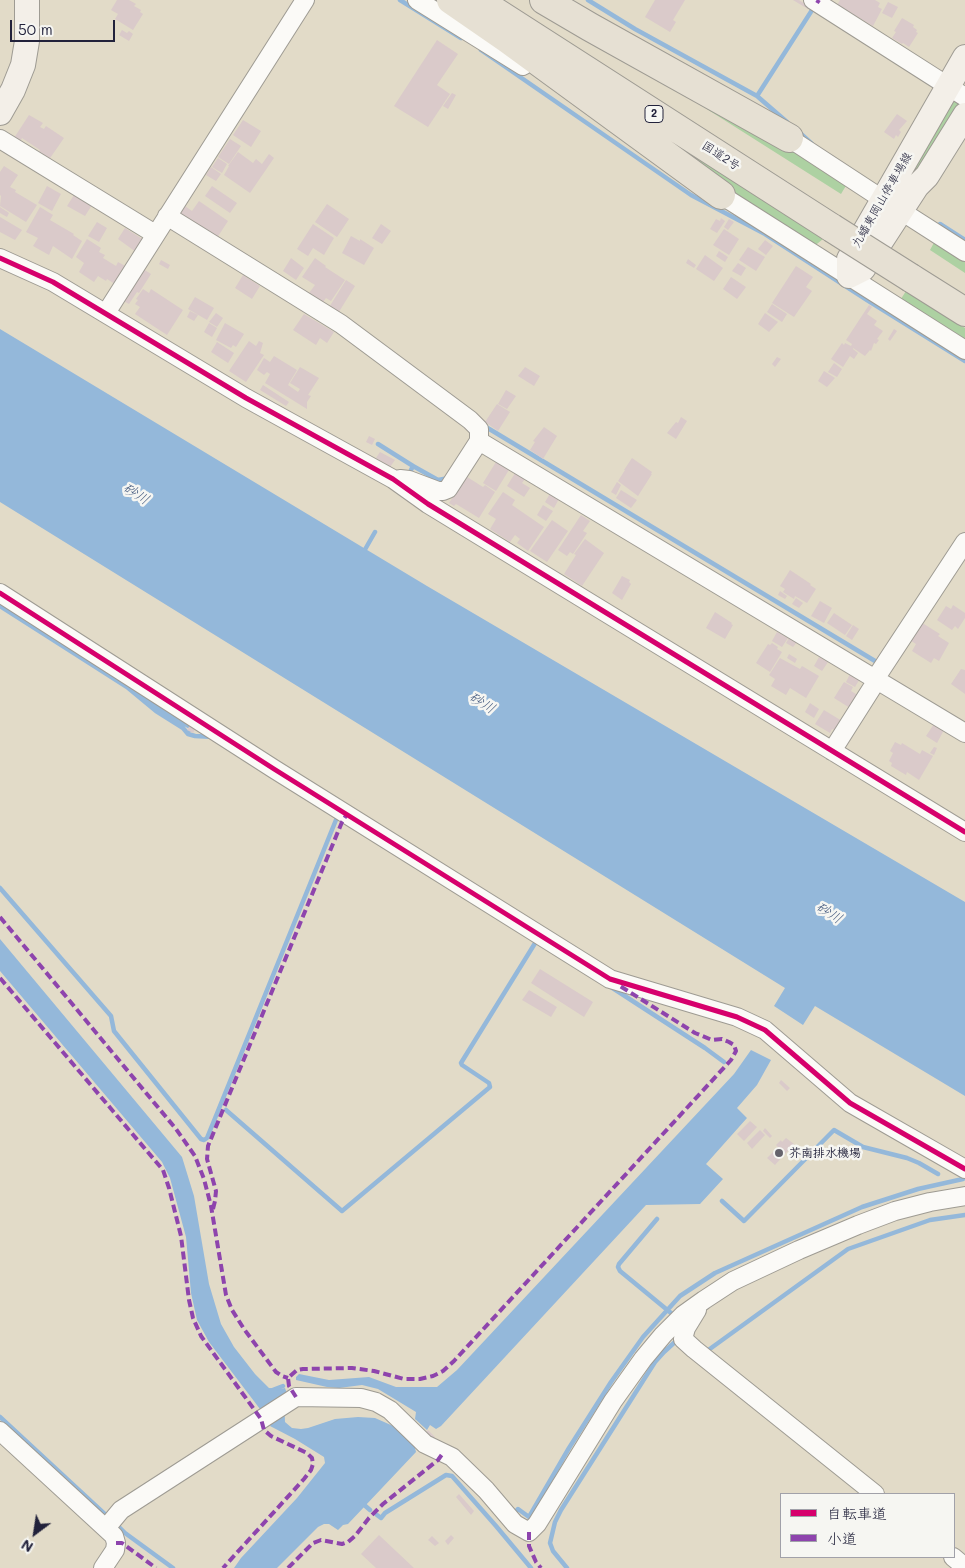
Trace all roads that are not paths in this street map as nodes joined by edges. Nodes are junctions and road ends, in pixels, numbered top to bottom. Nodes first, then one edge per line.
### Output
1 (27, 0) edge
2 (305, 0) edge
3 (418, 0) edge
4 (451, 0) edge
5 (476, 0) edge
6 (510, 0) edge
7 (544, 0) edge
8 (568, 0) edge
9 (813, 0) edge
10 (965, 57) edge
11 (956, 92) edge
12 (0, 113) edge
13 (965, 115) edge
14 (789, 138) junction
15 (0, 139) edge
16 (927, 176) junction
17 (721, 195) junction
18 (892, 205) junction
19 (170, 218) junction
20 (837, 220) junction
21 (922, 224) junction
22 (154, 238) junction
23 (965, 252) edge
24 (0, 258) edge
25 (916, 270) junction
26 (849, 276) junction
27 (965, 290) edge
28 (965, 312) edge
29 (106, 313) junction
30 (965, 350) edge
31 (479, 441) junction
32 (392, 478) junction
33 (965, 542) edge
34 (0, 593) edge
35 (877, 677) junction
36 (965, 733) edge
37 (832, 750) junction
38 (965, 832) edge
39 (965, 1169) edge
40 (965, 1196) edge
41 (704, 1300) junction
42 (0, 1431) edge
43 (874, 1493) edge
44 (110, 1523) junction
45 (954, 1558) edge
46 (965, 1567) edge
47 (103, 1568) edge

1 - 12 main road
2 - 19 street
3 - 17 street
4 - 17 highway
5 - 20 highway, 国道2号 / 2
6 - 20 highway, 国道2号 / 2
7 - 14 highway
8 - 14 street
9 - 11 street
10 - 11 main road, 九蟠東岡山停車場線
11 - 18 main road, 九蟠東岡山停車場線
13 - 16 main road, 九蟠東岡山停車場線
14 - 18 street
15 - 22 street
16 - 18 main road, 九蟠東岡山停車場線
16 - 21 street
17 - 26 street
18 - 21 street
18 - 26 main road, 九蟠東岡山停車場線
19 - 22 street
19 - 31 street
20 - 25 highway, 国道2号 / 2
21 - 23 street
22 - 29 street
24 - 29 street
25 - 27 highway, 国道2号 / 2
25 - 28 highway, 国道2号 / 2
26 - 30 street
29 - 32 street
31 - 32 street
31 - 35 street
32 - 37 street
33 - 35 street
34 - 39 street
35 - 36 street
35 - 37 street
37 - 38 street
40 - 41 street
41 - 43 street
41 - 44 street
42 - 44 street
44 - 47 street
45 - 46 street

